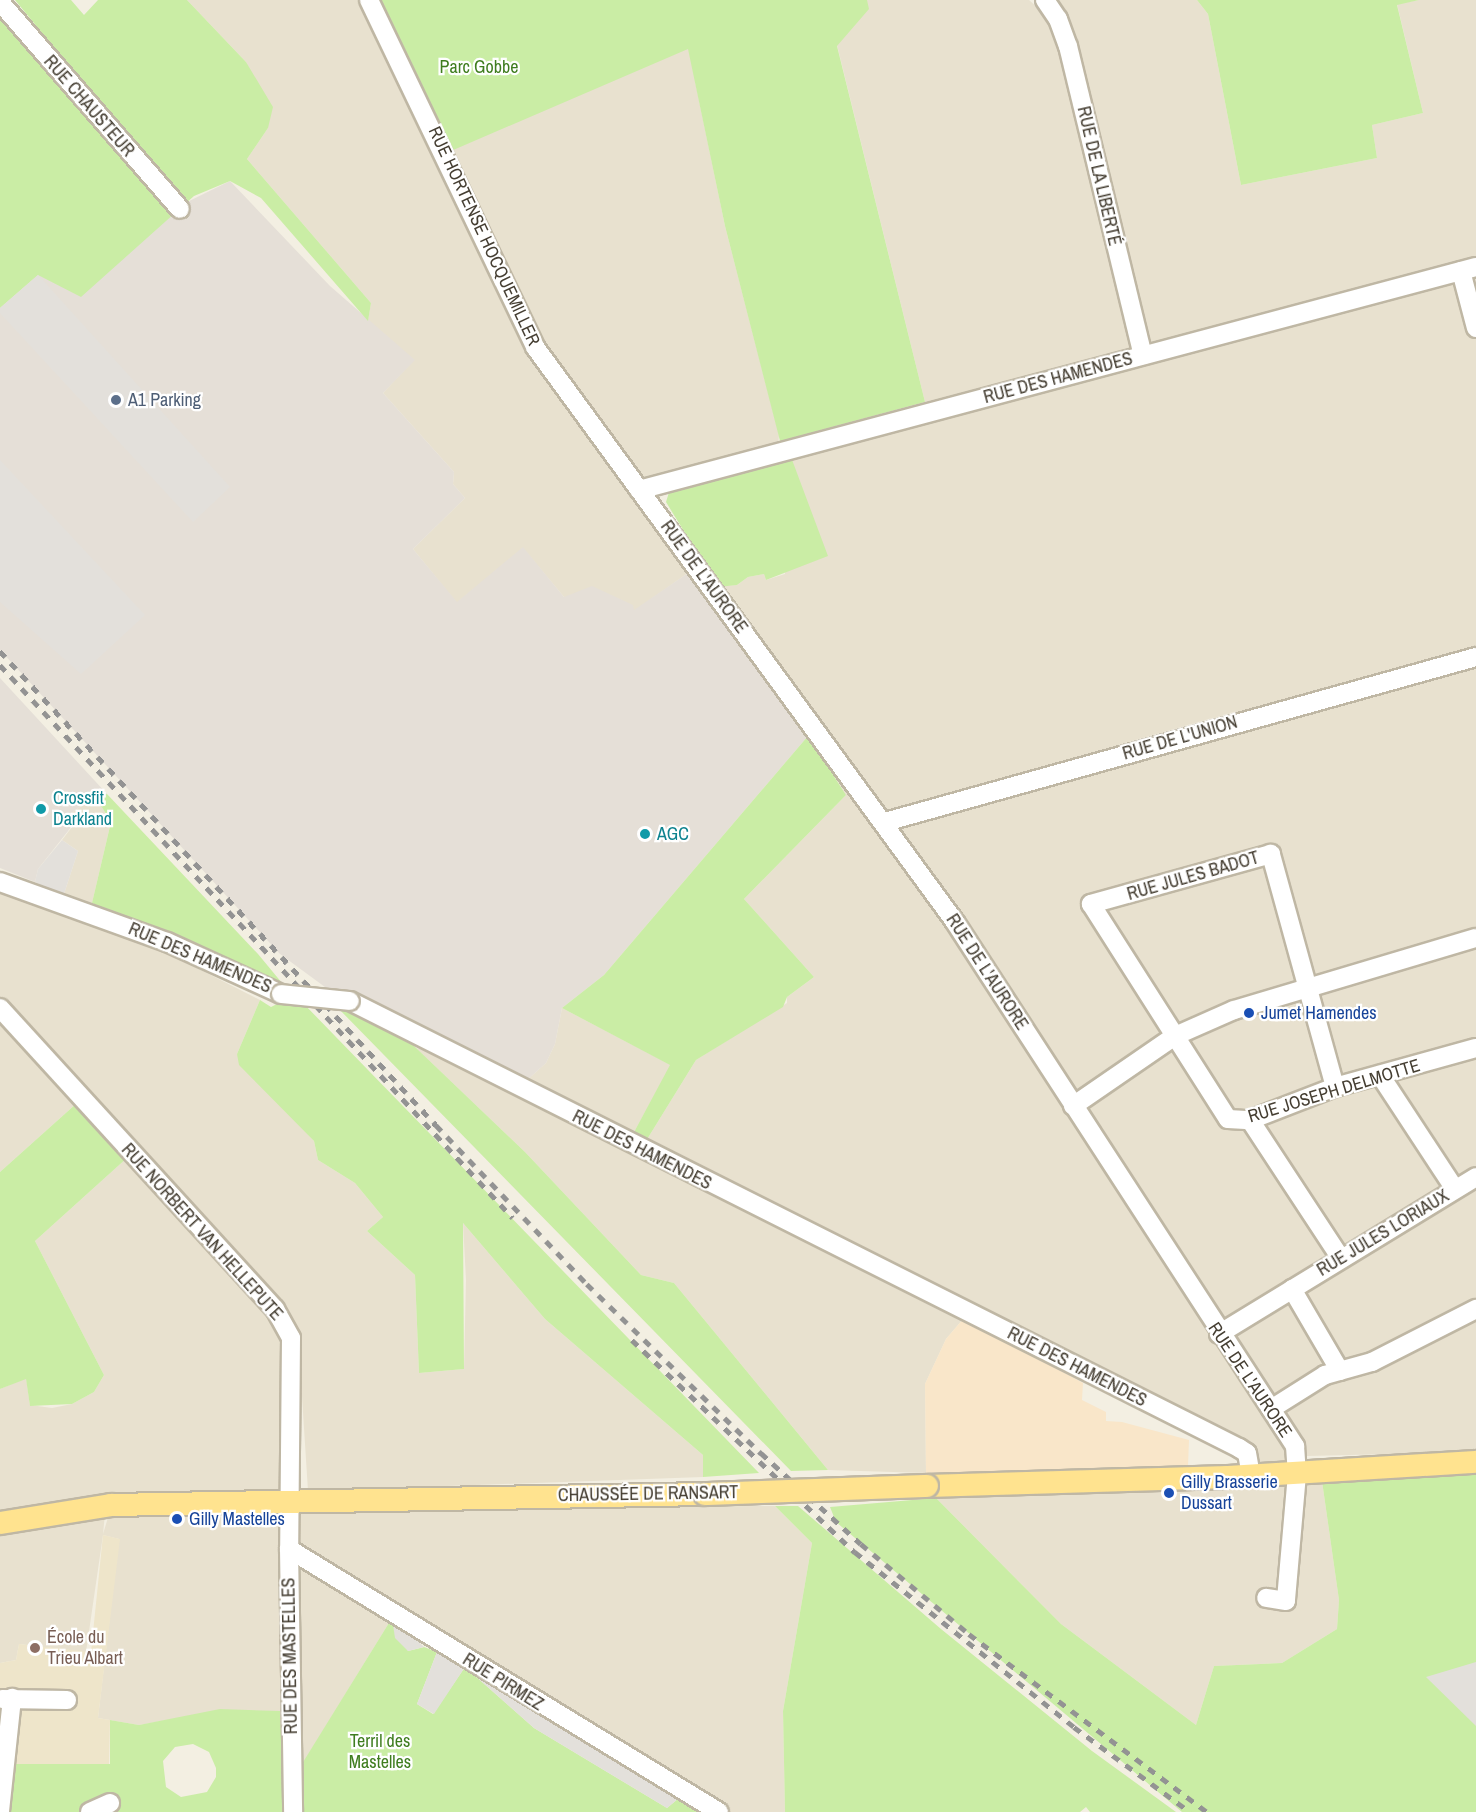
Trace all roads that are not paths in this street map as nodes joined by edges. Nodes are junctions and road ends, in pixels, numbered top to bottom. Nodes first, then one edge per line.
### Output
1 (369, 0) edge
2 (1045, 0) edge
3 (0, 2) edge
4 (180, 209) dead end
5 (1468, 269) edge
6 (1476, 328) edge
7 (1143, 355) junction
8 (639, 490) junction
9 (1476, 657) edge
10 (885, 822) junction
11 (0, 882) edge
12 (1091, 904) joint
13 (1476, 938) edge
14 (1309, 985) junction
15 (0, 1008) edge
16 (1175, 1036) junction
17 (1476, 1048) edge
18 (1380, 1075) junction
19 (1335, 1087) junction
20 (1073, 1106) junction
21 (1250, 1120) junction
22 (1476, 1177) edge
23 (1455, 1189) junction
24 (1340, 1257) junction
25 (1292, 1289) junction
26 (1476, 1309) edge
27 (1219, 1334) junction
28 (1340, 1371) junction
29 (1271, 1409) junction
30 (1476, 1462) edge
31 (1298, 1474) junction
32 (1251, 1476) junction
33 (291, 1501) junction
34 (0, 1523) edge
35 (289, 1549) junction
36 (1266, 1598) dead end
37 (6, 1699) edge
38 (67, 1700) dead end
39 (110, 1803) dead end
40 (0, 1811) edge
41 (90, 1812) edge
42 (293, 1812) edge
43 (719, 1812) edge

1 - 8 street, RUE HORTENSE HOCQUEMILLER
2 - 7 street, RUE DE LA LIBERTÉ
3 - 4 street, RUE CHAUSTEUR
5 - 6 street
5 - 7 street, RUE DES HAMENDES
7 - 8 street, RUE DES HAMENDES
8 - 10 street, RUE DE L'AURORE
9 - 10 street, RUE DE L'UNION
10 - 20 street, RUE DE L'AURORE
11 - 32 street, RUE DES HAMENDES, bridge
12 - 14 street, RUE JULES BADOT
12 - 16 street, RUE JOSEPH DELMOTTE
13 - 14 street
14 - 16 street
14 - 19 street, RUE JULES BADOT
15 - 33 street, RUE NORBERT VAN HELLEPUTE
16 - 20 street
16 - 21 street, RUE JOSEPH DELMOTTE
17 - 18 street, RUE JOSEPH DELMOTTE
18 - 19 street, RUE JOSEPH DELMOTTE
18 - 23 street
19 - 21 street, RUE JOSEPH DELMOTTE
20 - 27 street, RUE DE L'AURORE
21 - 24 street
22 - 23 street, RUE JULES LORIAUX
23 - 24 street, RUE JULES LORIAUX
24 - 25 street, RUE JULES LORIAUX
25 - 27 street, RUE JULES LORIAUX
25 - 28 street
26 - 28 street
27 - 29 street, RUE DE L'AURORE
28 - 29 street
29 - 31 street, RUE DE L'AURORE
30 - 31 main road, CHAUSSÉE DE RANSART
31 - 32 main road, CHAUSSÉE DE RANSART
31 - 36 street, RUE DE L'AURORE
32 - 33 main road, CHAUSSÉE DE RANSART, bridge
33 - 34 main road, CHAUSSÉE DE RANSART
33 - 35 street, RUE DES MASTELLES
35 - 42 street, RUE DES MASTELLES
35 - 43 street, RUE PIRMEZ
37 - 38 street
37 - 40 street
39 - 41 street

